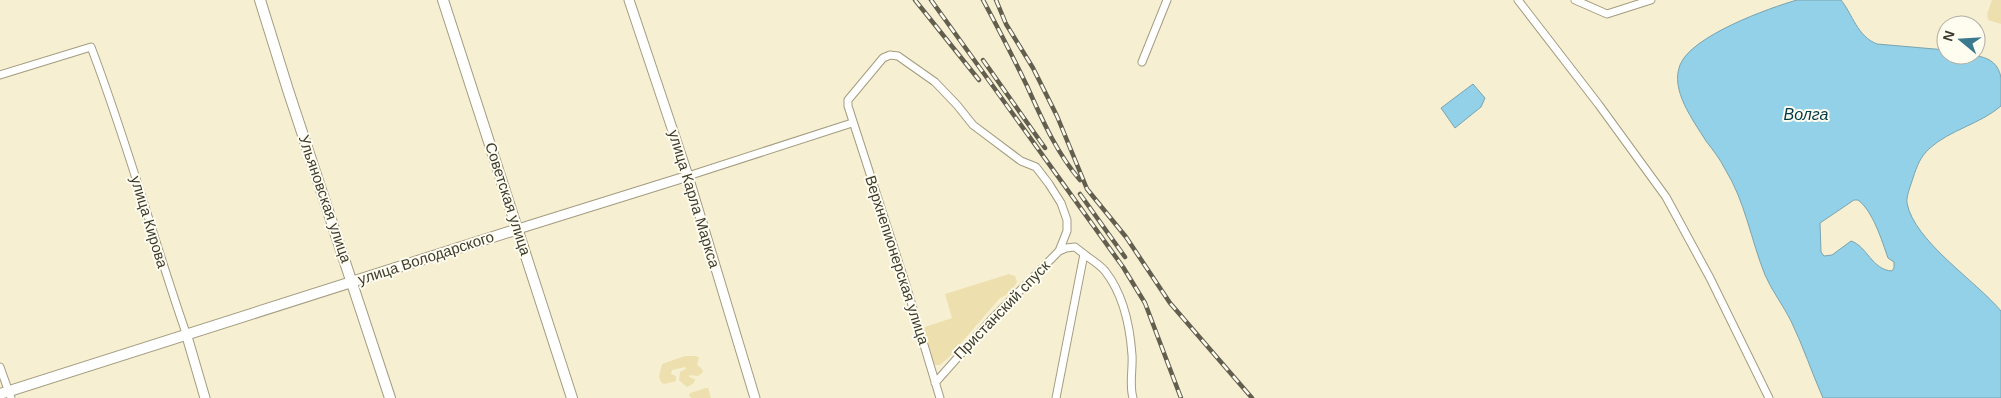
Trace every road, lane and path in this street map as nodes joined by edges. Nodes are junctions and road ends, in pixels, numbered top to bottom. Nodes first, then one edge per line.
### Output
1 (260, 0) edge
2 (443, 0) edge
3 (629, 0) edge
4 (1167, 0) edge
5 (1575, 0) edge
6 (1651, 0) edge
7 (1522, 1) edge
8 (1142, 62) dead end
9 (0, 75) edge
10 (852, 123) junction
11 (688, 176) junction
12 (518, 229) junction
13 (1059, 251) junction
14 (1084, 254) junction
15 (352, 282) junction
16 (186, 334) junction
17 (0, 367) edge
18 (936, 383) junction
19 (6, 394) edge
20 (205, 398) edge
21 (390, 398) edge
22 (572, 398) edge
23 (755, 398) edge
24 (940, 398) edge
25 (1056, 398) edge
26 (1134, 398) edge
27 (1769, 398) edge

1 - 15 main road, Ульяновская улица
2 - 12 main road, Советская улица
3 - 11 street, улица Карла Маркса
4 - 8 street
5 - 6 street
7 - 27 street
9 - 16 street, улица Кирова
10 - 11 street, улица Володарского
10 - 13 street, Верхнепионерская улица
10 - 18 street, Верхнепионерская улица
11 - 12 street, улица Володарского
11 - 23 street, улица Карла Маркса
12 - 15 main road, улица Володарского
12 - 22 main road, Советская улица
13 - 14 street, Пристанский спуск
13 - 18 street, Пристанский спуск
14 - 25 street
14 - 26 street
15 - 16 main road, улица Володарского
15 - 21 main road, Ульяновская улица
16 - 19 main road, улица Володарского
16 - 20 street, улица Кирова
17 - 19 street
18 - 24 street, Верхнепионерская улица

